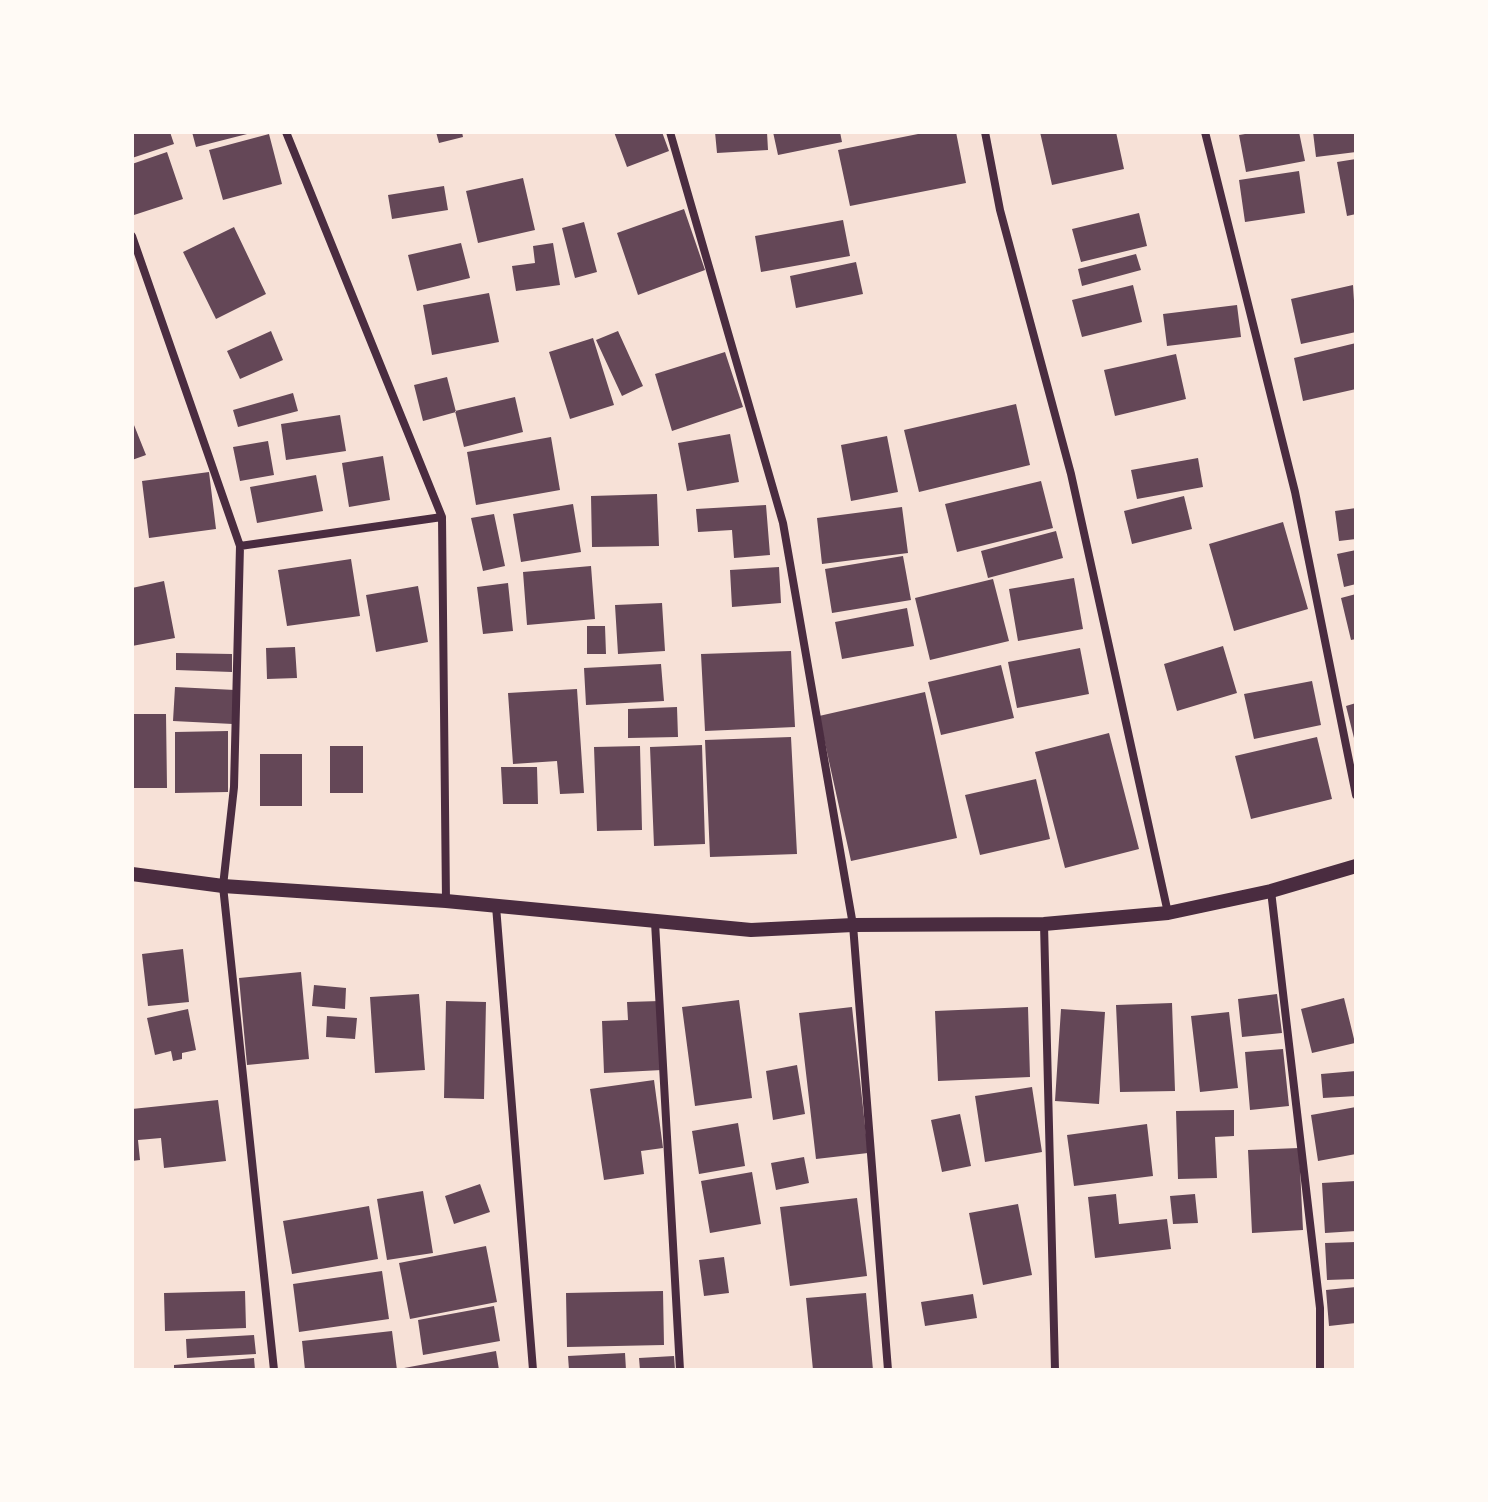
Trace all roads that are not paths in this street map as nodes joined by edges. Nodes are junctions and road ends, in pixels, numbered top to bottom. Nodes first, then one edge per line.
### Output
1 (286, 132) edge
2 (670, 132) edge
3 (985, 132) edge
4 (1205, 132) edge
5 (132, 236) edge
6 (442, 517) junction
7 (240, 546) junction
8 (1356, 795) edge
9 (1356, 866) edge
10 (132, 874) edge
11 (223, 886) junction
12 (1271, 891) junction
13 (446, 901) junction
14 (496, 906) junction
15 (1168, 913) junction
16 (655, 922) junction
17 (1044, 924) junction
18 (853, 925) junction
19 (274, 1370) edge
20 (533, 1370) edge
21 (680, 1370) edge
22 (888, 1370) edge
23 (1055, 1370) edge
24 (1320, 1370) edge

1 - 6 street
2 - 18 street
3 - 15 street
4 - 8 street
5 - 7 street
6 - 7 street
6 - 13 street
7 - 11 street
9 - 12 street
10 - 11 street
11 - 13 street
11 - 19 street
12 - 15 street
12 - 24 street
13 - 14 street
14 - 16 street
14 - 20 street
15 - 17 street
16 - 18 street
16 - 21 street
17 - 18 street
17 - 23 street
18 - 22 street

